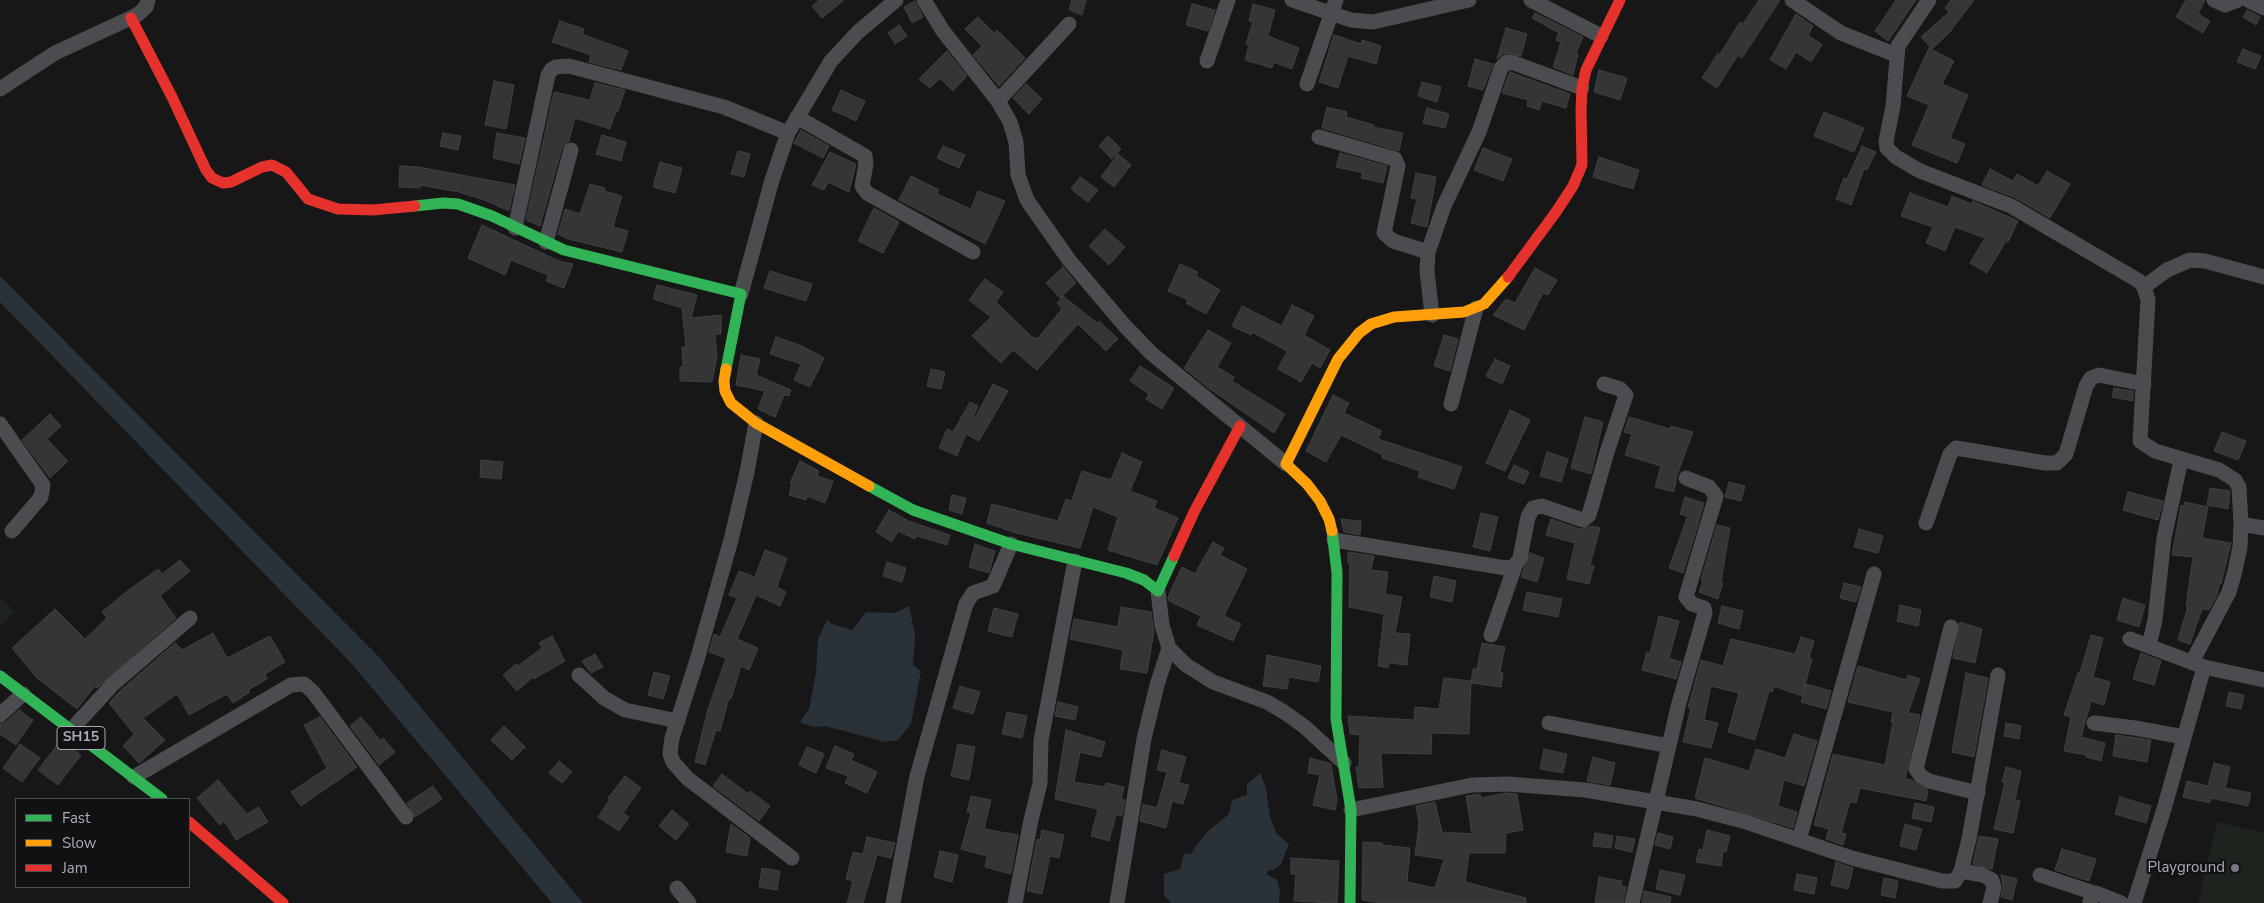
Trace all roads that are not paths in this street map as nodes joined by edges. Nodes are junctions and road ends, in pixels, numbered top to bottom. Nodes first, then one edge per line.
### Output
1 (148, 0) edge
2 (896, 0) edge
3 (924, 0) edge
4 (1228, 0) edge
5 (1292, 0) edge
6 (1469, 0) edge
7 (1531, 0) edge
8 (1620, 0) edge
9 (1792, 0) edge
10 (1929, 0) edge
11 (2214, 0) edge
12 (2238, 0) edge
13 (2248, 0) edge
14 (1334, 7) edge
15 (2264, 8) edge
16 (131, 18) junction
17 (1069, 24) dead end
18 (1601, 36) junction
19 (1896, 55) junction
20 (1208, 61) dead end
21 (1307, 84) dead end
22 (1582, 88) junction
23 (0, 89) edge
24 (998, 101) junction
25 (797, 117) junction
26 (788, 133) junction
27 (1319, 137) dead end
28 (571, 150) dead end
29 (515, 228) junction
30 (546, 242) junction
31 (973, 252) dead end
32 (1428, 252) junction
33 (2264, 277) edge
34 (2144, 286) junction
35 (741, 294) junction
36 (1476, 308) junction
37 (1432, 314) junction
38 (1604, 384) dead end
39 (2144, 384) junction
40 (1452, 404) dead end
41 (756, 422) junction
42 (0, 424) edge
43 (1240, 426) junction
44 (2182, 460) junction
45 (1286, 464) junction
46 (1686, 478) dead end
47 (1926, 522) dead end
48 (2241, 524) junction
49 (2264, 528) edge
50 (12, 531) dead end
51 (1334, 540) junction
52 (1011, 544) junction
53 (1075, 561) junction
54 (1515, 566) junction
55 (1874, 574) dead end
56 (1158, 591) junction
57 (190, 618) dead end
58 (1951, 627) dead end
59 (1491, 634) dead end
60 (2130, 639) dead end
61 (2150, 646) junction
62 (1169, 648) junction
63 (2198, 664) junction
64 (1998, 675) dead end
65 (0, 676) edge
66 (579, 676) dead end
67 (2264, 680) edge
68 (23, 694) junction
69 (0, 715) edge
70 (678, 721) junction
71 (1549, 723) dead end
72 (2094, 723) dead end
73 (71, 730) junction
74 (2184, 737) junction
75 (1669, 746) junction
76 (1344, 762) junction
77 (134, 777) junction
78 (1978, 794) junction
79 (161, 798) edge
80 (1656, 800) junction
81 (1351, 810) junction
82 (406, 817) dead end
83 (190, 823) edge
84 (1799, 840) junction
85 (792, 858) dead end
86 (1961, 871) junction
87 (2040, 875) dead end
88 (678, 888) dead end
89 (2092, 898) edge
90 (283, 903) edge
91 (689, 903) edge
92 (893, 903) edge
93 (1015, 903) edge
94 (1117, 903) edge
95 (1350, 903) edge
96 (1632, 903) edge
97 (1990, 903) edge
98 (2122, 903) edge
99 (2134, 903) edge

1 - 16 street
2 - 25 street
3 - 24 street
4 - 20 street
5 - 14 street
6 - 14 street
7 - 18 street
8 - 18 street
9 - 19 street
10 - 19 street
11 - 12 street
13 - 15 street
14 - 21 street
16 - 23 street
16 - 29 street
17 - 24 street
18 - 22 street
19 - 34 street
22 - 32 street
22 - 36 street
24 - 43 street
25 - 26 street
25 - 31 street
26 - 29 street
26 - 35 street
27 - 32 street
28 - 30 street
29 - 30 street
30 - 35 street
32 - 37 street
33 - 34 street
34 - 39 street
35 - 41 street
36 - 37 street
36 - 40 street
37 - 45 street
38 - 54 street
39 - 44 street
39 - 47 street
41 - 52 street
41 - 70 street
42 - 50 street
43 - 45 street
43 - 56 street
44 - 48 street
44 - 61 street
45 - 51 street
46 - 75 street
48 - 49 street
48 - 63 street
51 - 54 street
51 - 76 street
52 - 53 street
52 - 92 street
53 - 56 street
53 - 93 street
54 - 59 street
55 - 84 street
56 - 62 street
57 - 73 street
58 - 78 street
60 - 61 street
61 - 63 street
62 - 76 street
62 - 94 street
63 - 67 street
63 - 74 street
64 - 78 street
65 - 68 street, SH15
66 - 70 street
68 - 69 street
68 - 73 street, SH15
70 - 85 street
71 - 75 street
72 - 74 street
73 - 77 street, SH15
74 - 99 street
75 - 80 street
76 - 81 street
77 - 79 street, SH15
77 - 82 street
78 - 86 street
80 - 81 street
80 - 84 street
80 - 96 street
81 - 95 street
83 - 90 street
84 - 86 street
86 - 97 street
87 - 89 street
88 - 91 street
89 - 98 street

